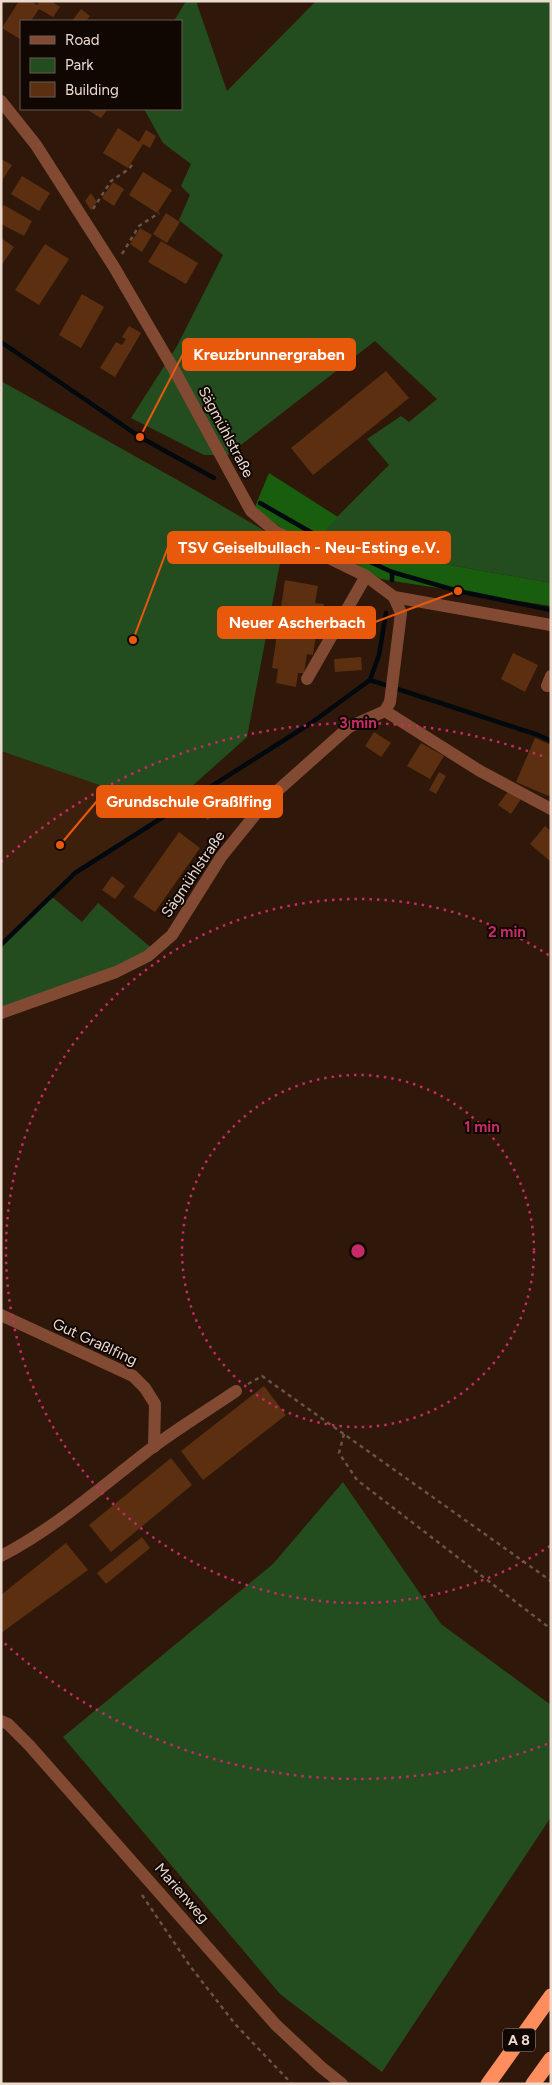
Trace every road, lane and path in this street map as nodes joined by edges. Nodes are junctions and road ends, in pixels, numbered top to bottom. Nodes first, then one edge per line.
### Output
1 (1, 101) edge
2 (134, 162) dead end
3 (159, 213) dead end
4 (85, 221) junction
5 (114, 267) junction
6 (366, 576) junction
7 (394, 596) junction
8 (551, 625) edge
9 (307, 679) dead end
10 (388, 706) junction
11 (551, 808) edge
12 (1, 1013) edge
13 (1, 1314) edge
14 (236, 1391) joint
15 (344, 1434) junction
16 (154, 1446) junction
17 (1, 1556) edge
18 (551, 1581) edge
19 (551, 1629) edge
20 (1, 1720) edge
21 (138, 1890) dead end
22 (551, 1996) edge
23 (551, 2059) edge
24 (292, 2084) edge
25 (342, 2084) edge
26 (488, 2084) edge
27 (533, 2084) edge

1 - 4 street, Sägmühlstraße
2 - 4 path
3 - 5 path
4 - 5 street, Sägmühlstraße
5 - 6 street, Sägmühlstraße
6 - 7 street, Sägmühlstraße
6 - 9 street
7 - 8 street, Sägmühlstraße
7 - 10 street
10 - 11 street
10 - 12 street, Sägmühlstraße
13 - 16 street, Gut Graßlfing
14 - 15 path
14 - 16 street
15 - 18 path
15 - 19 path
16 - 17 street
20 - 25 street, Marienweg
21 - 24 path
22 - 26 highway, A 8
23 - 27 highway, A 8

